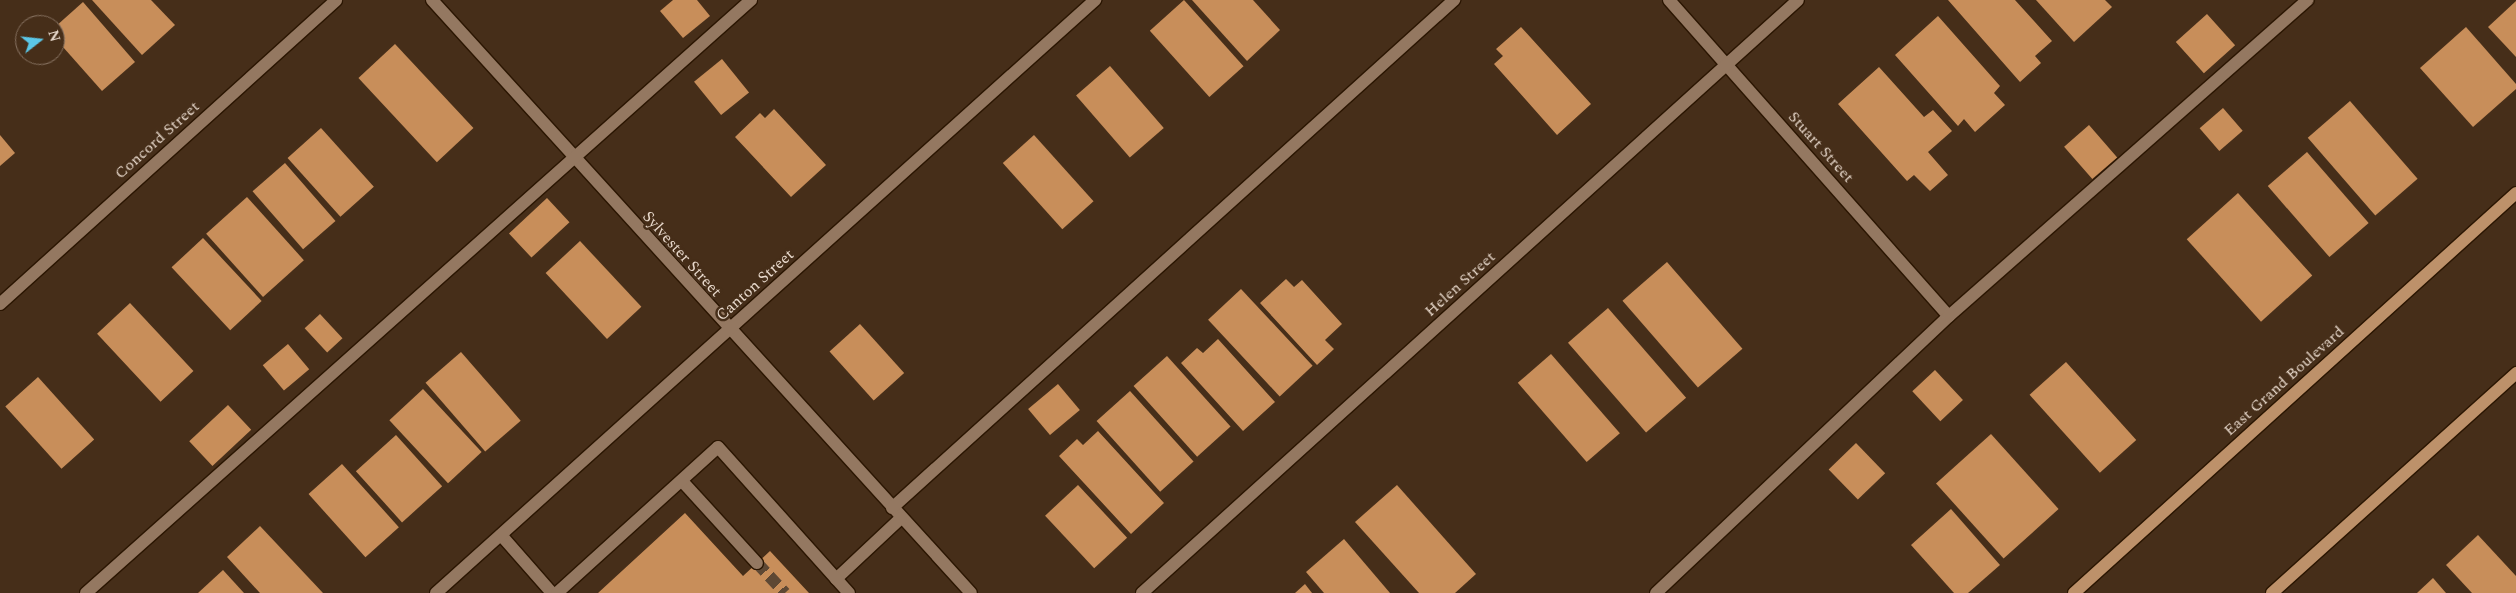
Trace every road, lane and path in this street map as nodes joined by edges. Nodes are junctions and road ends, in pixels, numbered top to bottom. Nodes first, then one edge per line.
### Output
1 (336, 0) edge
2 (432, 0) edge
3 (751, 0) edge
4 (1094, 0) edge
5 (1454, 0) edge
6 (1669, 0) edge
7 (1798, 0) edge
8 (2307, 0) edge
9 (1727, 65) junction
10 (575, 159) junction
11 (2516, 193) edge
12 (0, 304) edge
13 (1949, 316) junction
14 (729, 331) junction
15 (2516, 373) edge
16 (682, 481) junction
17 (892, 508) junction
18 (902, 518) junction
19 (501, 535) junction
20 (757, 563) tunnel mouth
21 (836, 579) junction
22 (86, 593) edge
23 (436, 593) edge
24 (552, 593) edge
25 (557, 593) edge
26 (849, 593) edge
27 (971, 593) edge
28 (1142, 593) edge
29 (1656, 593) edge
30 (2074, 593) edge
31 (2272, 593) edge

1 - 12 street, Concord Street
2 - 10 street, Sylvester Street
3 - 10 street
4 - 14 street, Canton Street
5 - 17 street
6 - 9 street, Stuart Street
7 - 9 street, Helen Street
8 - 13 street
9 - 13 street, Stuart Street
9 - 28 street, Helen Street
10 - 14 street, Sylvester Street
10 - 22 street
11 - 30 main road, East Grand Boulevard
13 - 29 street
14 - 17 street, Sylvester Street
14 - 19 street, Canton Street
15 - 31 main road
16 - 20 street
16 - 21 street
16 - 25 street
17 - 18 street, Sylvester Street
18 - 21 street
18 - 27 street, Sylvester Street
19 - 23 street, Canton Street
19 - 24 street
21 - 26 street

